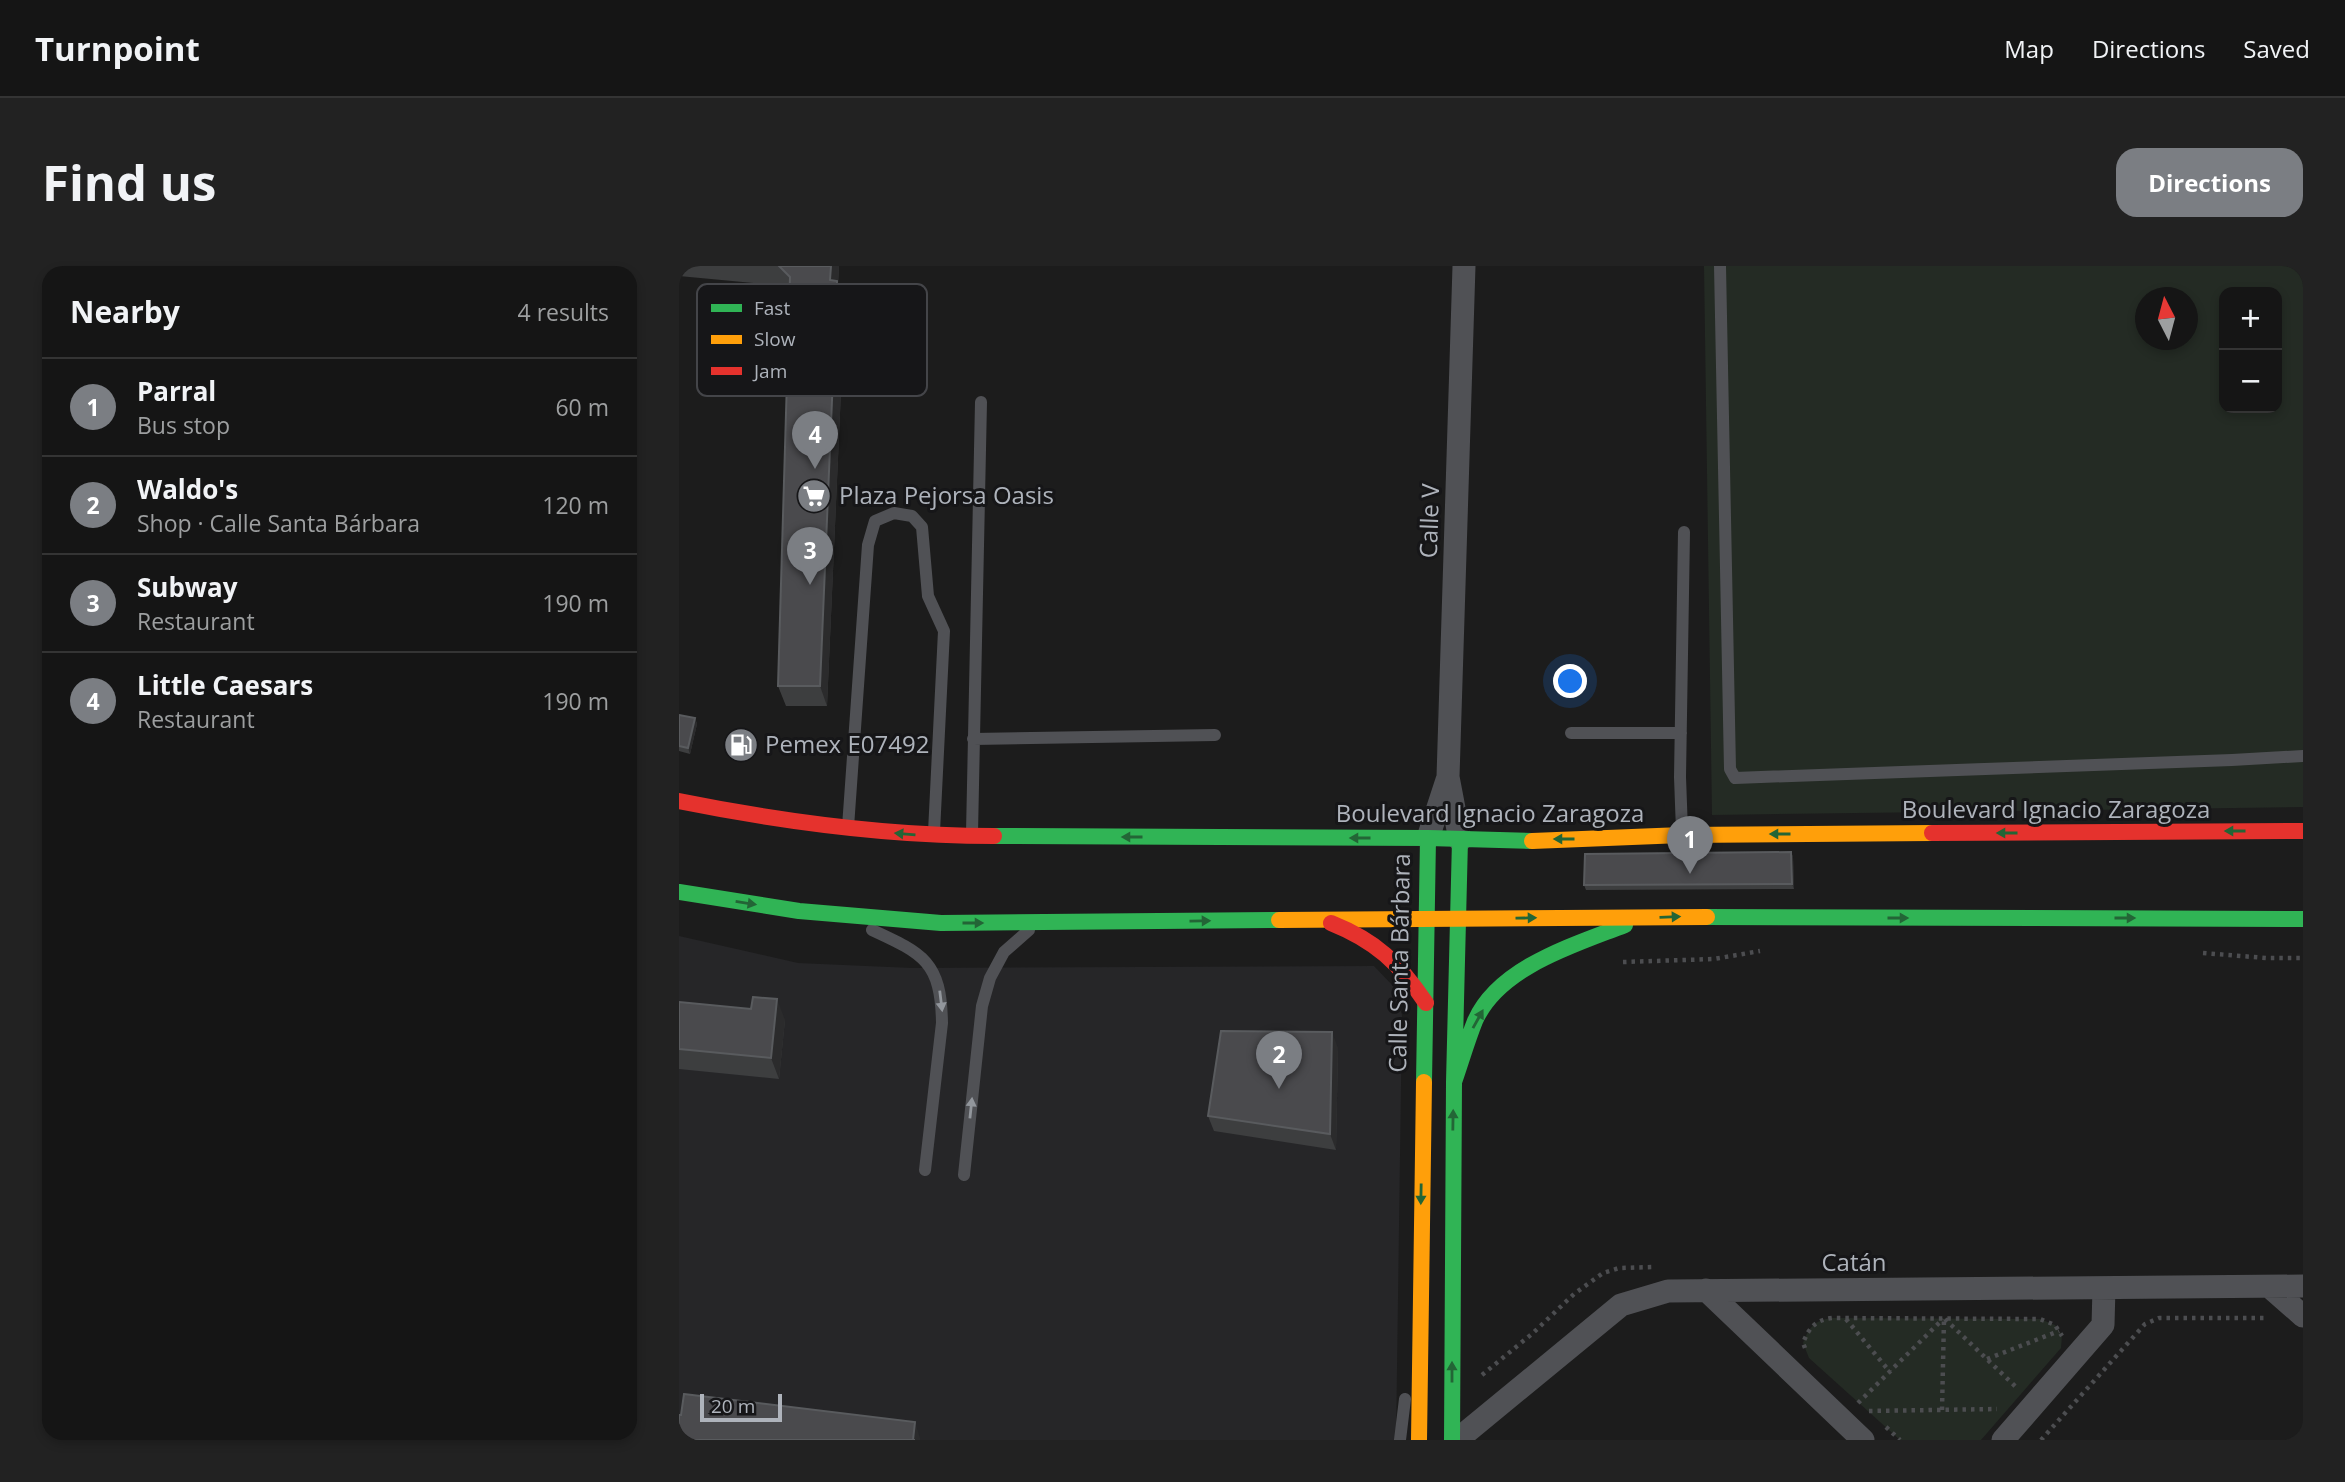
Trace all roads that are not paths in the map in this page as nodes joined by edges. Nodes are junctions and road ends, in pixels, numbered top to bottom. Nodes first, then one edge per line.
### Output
1 (1464, 266) edge
2 (1720, 266) edge
3 (981, 402) dead end
4 (1684, 532) dead end
5 (1571, 733) dead end
6 (1681, 733) junction
7 (1215, 736) dead end
8 (973, 739) junction
9 (2303, 756) edge
10 (1448, 777) junction
11 (679, 801) edge
12 (848, 829) junction
13 (2303, 831) edge
14 (1682, 835) junction
15 (934, 836) junction
16 (971, 837) junction
17 (1428, 838) junction
18 (1460, 840) junction
19 (679, 892) edge
20 (840, 915) junction
21 (1427, 917) junction
22 (1458, 918) junction
23 (1644, 918) junction
24 (2303, 919) edge
25 (1323, 920) junction
26 (1038, 923) junction
27 (1426, 1003) junction
28 (1454, 1082) junction
29 (1422, 1158) junction
30 (1453, 1160) junction
31 (925, 1170) dead end
32 (964, 1175) dead end
33 (1421, 1270) junction
34 (2303, 1286) edge
35 (2270, 1287) junction
36 (2104, 1288) junction
37 (1706, 1290) junction
38 (2303, 1316) edge
39 (1400, 1440) edge
40 (1419, 1440) edge
41 (1454, 1440) edge
42 (1863, 1440) edge
43 (2003, 1440) edge

1 - 10 street, Calle V
2 - 9 lane
3 - 8 lane
4 - 6 lane
5 - 6 lane
6 - 14 lane
7 - 8 lane
8 - 16 lane
10 - 17 street, Calle Santa Bárbara
10 - 18 street
11 - 12 main road, Boulevard Ignacio Zaragoza
15 -> 12 main road, Boulevard Ignacio Zaragoza
12 - 15 lane
13 -> 14 main road, Boulevard Ignacio Zaragoza
14 -> 18 main road, Boulevard Ignacio Zaragoza
15 - 16 main road, Boulevard Ignacio Zaragoza
17 -> 16 main road, Boulevard Ignacio Zaragoza
17 - 18 main road, Boulevard Ignacio Zaragoza
17 - 21 main road, Calle Santa Bárbara
18 - 22 main road
19 -> 20 main road
20 -> 26 main road
20 -> 31 lane
21 - 22 main road
21 - 25 main road
21 - 27 main road, Calle Santa Bárbara
22 -> 23 main road
22 - 28 main road
23 -> 24 main road
28 -> 23 main road
26 -> 25 main road
25 - 27 main road
32 -> 26 lane
27 - 29 main road, Calle Santa Bárbara
30 -> 28 main road
29 - 30 main road
29 -> 33 main road, Calle Santa Bárbara
41 -> 30 main road
33 - 39 lane
33 - 40 main road, Calle Santa Bárbara
34 - 35 street, Catán
35 - 36 street, Catán
35 - 38 street
36 - 37 street, Catán
36 - 43 street
37 - 41 street, Catán
37 - 42 street

